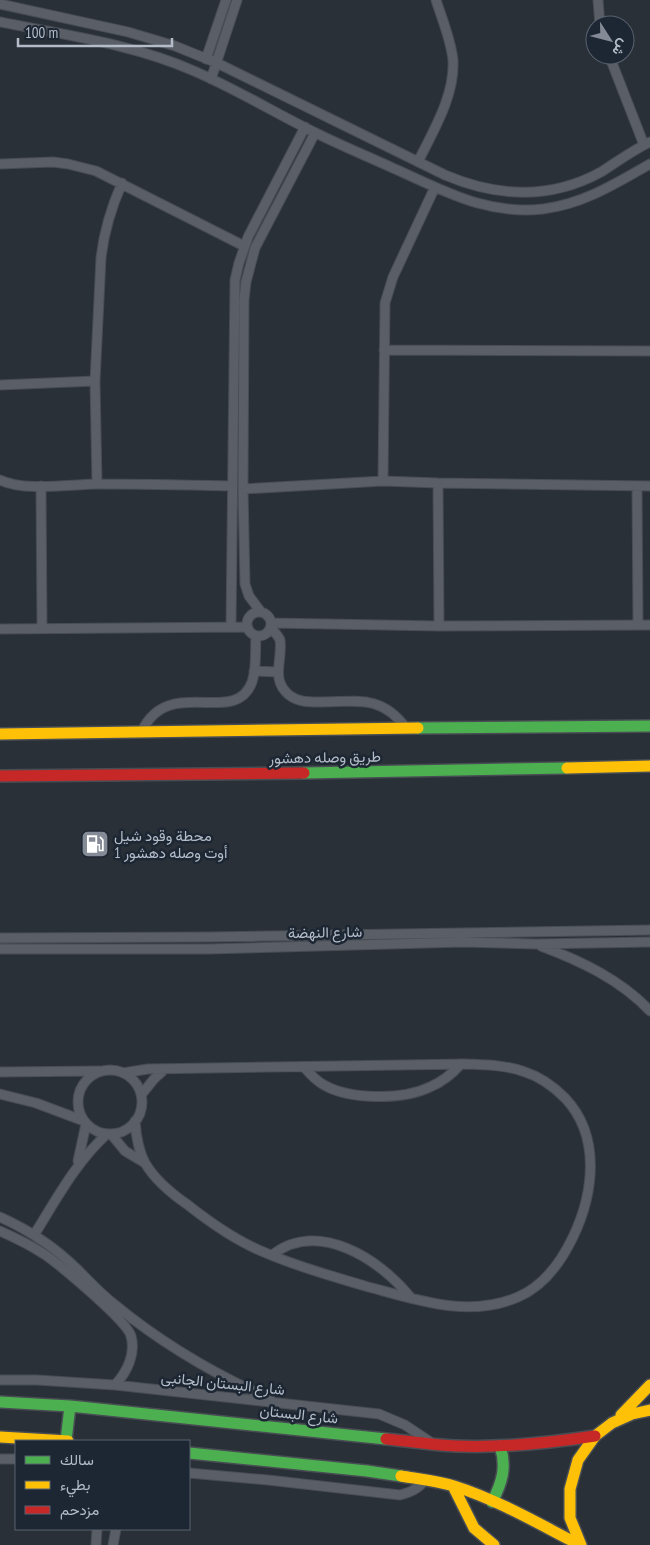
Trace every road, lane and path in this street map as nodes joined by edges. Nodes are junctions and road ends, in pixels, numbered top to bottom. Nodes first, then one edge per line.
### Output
1 (226, 0) edge
2 (237, 0) edge
3 (436, 0) edge
4 (598, 0) edge
5 (2, 3) edge
6 (599, 15) edge
7 (0, 22) edge
8 (206, 59) junction
9 (217, 64) junction
10 (613, 65) edge
11 (211, 79) junction
12 (305, 127) junction
13 (315, 133) junction
14 (647, 143) edge
15 (418, 162) junction
16 (0, 164) edge
17 (650, 164) edge
18 (122, 183) junction
19 (435, 187) junction
20 (244, 246) junction
21 (384, 350) junction
22 (650, 351) edge
23 (94, 381) junction
24 (0, 384) edge
25 (0, 480) edge
26 (383, 481) junction
27 (97, 484) junction
28 (438, 484) junction
29 (41, 486) junction
30 (232, 486) junction
31 (650, 486) edge
32 (637, 487) junction
33 (243, 489) junction
34 (261, 612) junction
35 (638, 624) junction
36 (650, 625) edge
37 (271, 626) junction
38 (438, 626) junction
39 (231, 627) junction
40 (247, 627) junction
41 (42, 628) junction
42 (0, 629) edge
43 (256, 636) junction
44 (254, 671) junction
45 (278, 672) junction
46 (650, 726) edge
47 (406, 728) junction
48 (142, 732) junction
49 (0, 734) edge
50 (650, 766) edge
51 (0, 776) edge
52 (650, 930) edge
53 (462, 932) junction
54 (0, 938) edge
55 (463, 942) junction
56 (650, 942) edge
57 (536, 944) junction
58 (0, 949) edge
59 (650, 1010) edge
60 (461, 1064) junction
61 (304, 1067) junction
62 (165, 1070) junction
63 (102, 1071) junction
64 (0, 1072) edge
65 (123, 1073) junction
66 (0, 1094) edge
67 (141, 1095) junction
68 (135, 1121) junction
69 (85, 1122) junction
70 (109, 1134) junction
71 (145, 1163) junction
72 (77, 1166) junction
73 (0, 1217) edge
74 (0, 1231) edge
75 (34, 1235) junction
76 (272, 1255) junction
77 (411, 1298) junction
78 (0, 1380) edge
79 (115, 1385) junction
80 (650, 1385) edge
81 (0, 1402) edge
82 (279, 1403) junction
83 (70, 1406) junction
84 (650, 1410) edge
85 (612, 1423) junction
86 (0, 1436) edge
87 (595, 1436) junction
88 (54, 1440) edge
89 (67, 1440) edge
90 (434, 1444) junction
91 (500, 1446) junction
92 (190, 1453) edge
93 (0, 1459) edge
94 (15, 1459) edge
95 (190, 1473) edge
96 (425, 1480) junction
97 (453, 1486) junction
98 (492, 1502) junction
99 (97, 1530) edge
100 (116, 1530) edge
101 (96, 1545) edge
102 (113, 1545) edge
103 (494, 1545) edge
104 (580, 1545) edge

1 - 8 street
2 - 9 street
3 - 15 street
4 - 6 street
5 - 8 street
7 - 11 street
8 - 9 street
9 - 11 street
9 - 15 street
10 - 14 street
11 - 12 street
12 - 13 street
12 - 20 street
13 - 19 street
13 - 33 street
14 - 15 street
16 - 18 street
17 - 19 street
18 - 20 street
18 - 23 street
19 - 21 street
20 - 30 street
21 - 22 street
21 - 26 street
23 - 24 street
23 - 27 street
25 - 29 street
26 - 28 street
26 - 33 street
27 - 29 street
27 - 30 street
28 - 32 street
28 - 38 street
29 - 41 street
30 - 39 street
31 - 32 street
32 - 35 street
33 - 34 street
34 - 37 street
34 - 40 street
35 - 36 street
35 - 38 street
37 - 38 street
37 - 43 street
37 - 45 street
39 - 40 street
39 - 41 street
40 - 43 street
41 - 42 street
43 - 44 street
44 - 45 street
44 - 48 street
45 - 47 street
46 - 47 main road, طريق وصله دهشور
47 - 48 main road, طريق وصله دهشور
48 - 49 main road, طريق وصله دهشور
50 - 51 main road, طريق وصله دهشور
52 - 53 street, شارع النهضة
53 - 54 street, شارع النهضة
53 - 55 street
55 - 57 street, شارع النهضة
55 - 58 street, شارع النهضة
56 - 57 street, شارع النهضة
57 - 59 street
60 - 61 street
60 - 61 street
60 - 77 street
61 - 62 street
62 - 65 street
62 - 67 street
63 - 64 street
63 - 65 street
63 - 69 street
65 - 67 street
66 - 69 street
67 - 68 street
68 - 70 street
68 - 71 street
69 - 70 street
69 - 72 street
70 - 71 street
70 - 72 street
71 - 76 street
72 - 75 street
73 - 75 street
74 - 79 street
75 - 82 street
76 - 77 street
76 - 77 street
78 - 79 street, شارع البستان الجانبى
79 - 82 street, شارع البستان الجانبى
80 - 85 main road
81 - 83 main road, شارع البستان
82 - 90 street, شارع البستان الجانبى
83 - 89 main road
83 - 90 main road, شارع البستان
84 - 85 main road
85 - 87 main road
86 - 88 main road
87 - 91 main road, شارع البستان
87 - 104 main road
90 - 91 main road, شارع البستان
91 - 98 main road
92 - 96 main road
93 - 94 street
95 - 96 street
96 - 97 main road
97 - 98 main road
97 - 103 main road
98 - 104 main road
99 - 101 street
100 - 102 street

